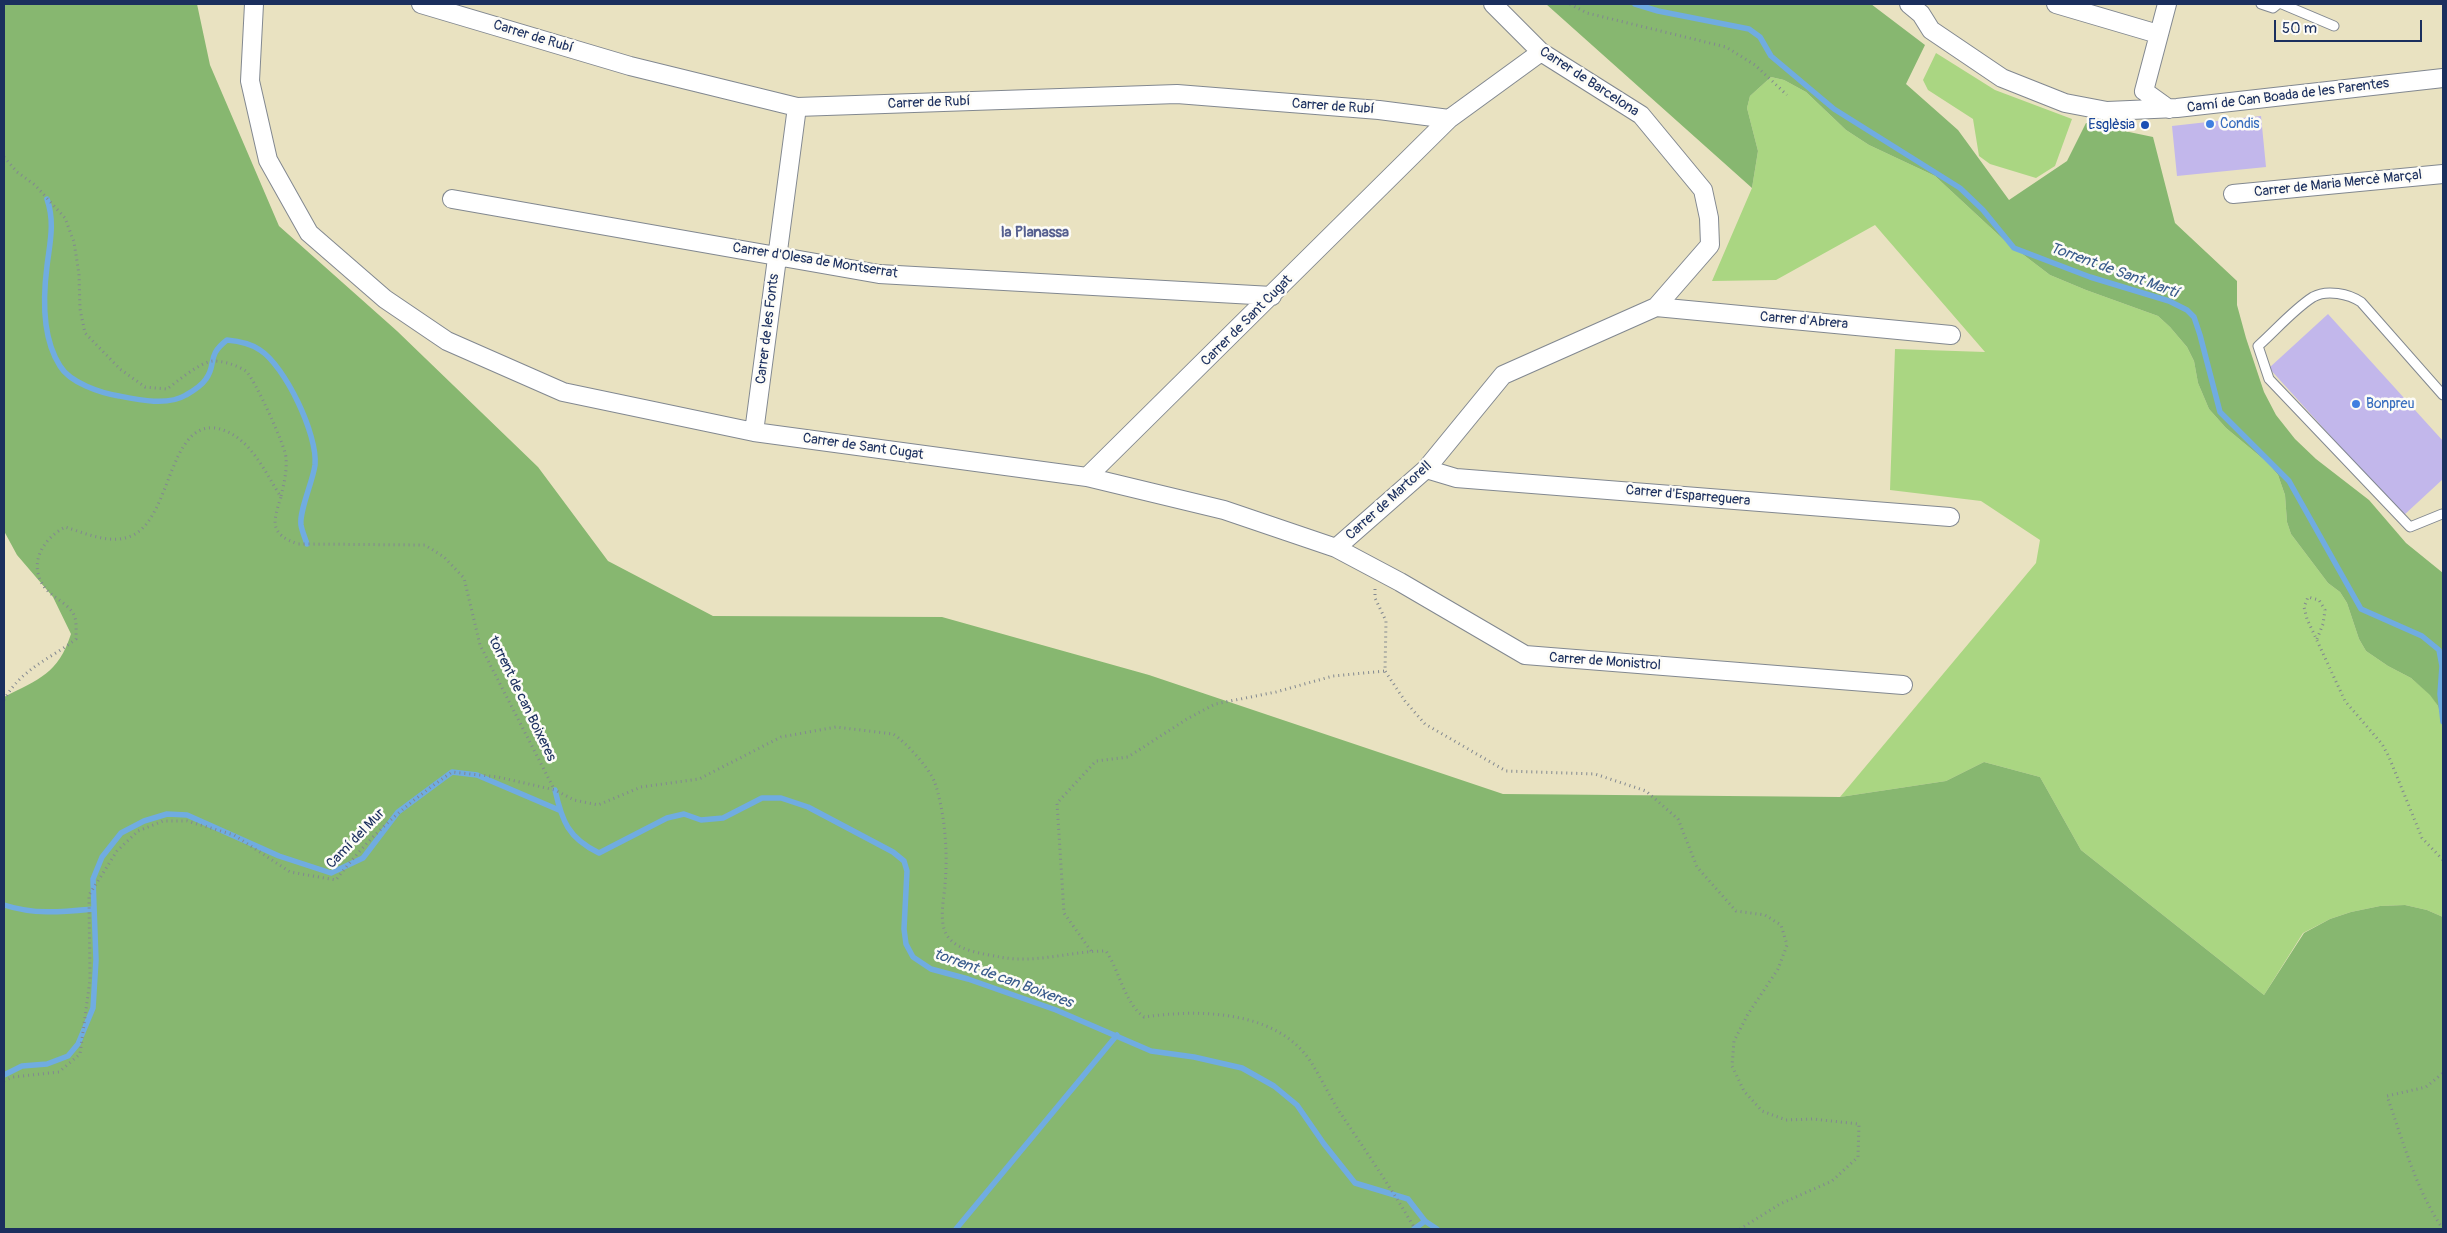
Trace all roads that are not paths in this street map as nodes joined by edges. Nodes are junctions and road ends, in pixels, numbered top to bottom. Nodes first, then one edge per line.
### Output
1 (254, 4) edge
2 (421, 4) edge
3 (1493, 4) edge
4 (2056, 4) edge
5 (2167, 4) edge
6 (2261, 4) edge
7 (2278, 4) edge
8 (2282, 4) edge
9 (1917, 7) edge
10 (2334, 26) dead end
11 (2158, 34) junction
12 (1541, 52) junction
13 (2443, 78) edge
14 (2144, 91) junction
15 (797, 107) junction
16 (2169, 109) junction
17 (2133, 111) junction
18 (1449, 119) junction
19 (2443, 174) edge
20 (2233, 194) dead end
21 (452, 199) dead end
22 (1710, 245) joint
23 (777, 254) junction
24 (1272, 296) junction
25 (1656, 307) junction
26 (1952, 335) dead end
27 (2443, 395) edge
28 (754, 432) junction
29 (1426, 469) junction
30 (1087, 478) junction
31 (2443, 513) edge
32 (1950, 517) dead end
33 (1336, 548) junction
34 (1902, 685) dead end

1 - 28 street, Carrer de Sant Cugat
2 - 15 street, Carrer de Rubí
3 - 12 street, Carrer de Barcelona
4 - 11 street
5 - 11 street
6 - 7 lane
8 - 10 lane
9 - 17 street, Camí de Can Boada de les Parentes
11 - 14 street
12 - 18 street, Carrer de Sant Cugat
12 - 22 street, Carrer de Barcelona
13 - 16 street, Camí de Can Boada de les Parentes
14 - 16 street
14 - 17 street
15 - 18 street, Carrer de Rubí
15 - 23 street, Carrer de les Fonts
16 - 17 street, Camí de Can Boada de les Parentes
18 - 24 street, Carrer de Sant Cugat
19 - 20 street, Carrer de Maria Mercè Marçal
21 - 23 street, Carrer d'Olesa de Montserrat
22 - 25 street, Carrer de Martorell
23 - 24 street, Carrer d'Olesa de Montserrat
23 - 28 street, Carrer de les Fonts
24 - 30 street, Carrer de Sant Cugat
25 - 26 street, Carrer d'Abrera
25 - 29 street, Carrer de Martorell
27 - 31 lane
28 - 30 street, Carrer de Sant Cugat
29 - 32 street, Carrer d'Esparreguera
29 - 33 street, Carrer de Martorell
30 - 33 street, Carrer de Martorell
33 - 34 street, Carrer de Monistrol

